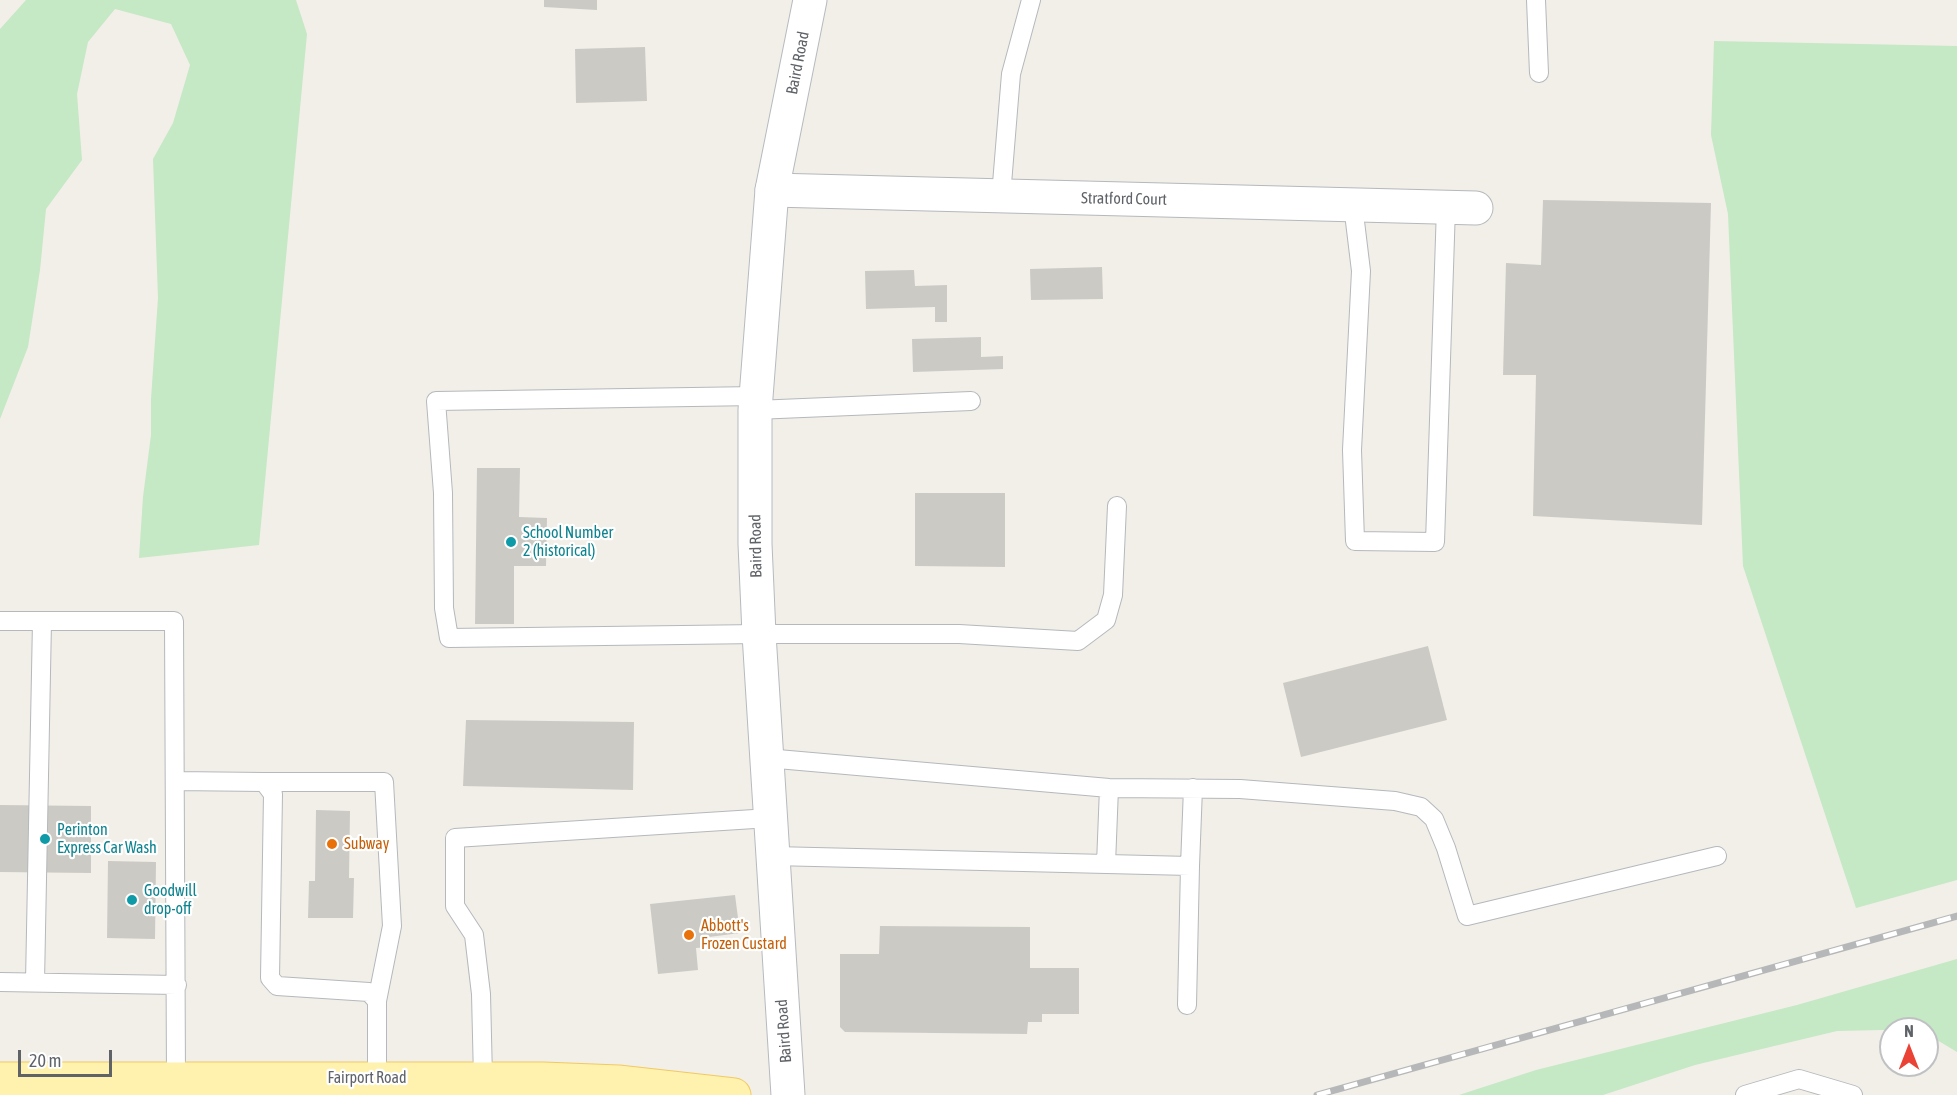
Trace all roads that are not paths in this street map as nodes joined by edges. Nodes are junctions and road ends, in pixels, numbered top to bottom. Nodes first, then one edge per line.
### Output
1 (810, 0) edge
2 (1031, 0) edge
3 (1536, 0) edge
4 (1539, 73) dead end
5 (772, 190) junction
6 (1001, 196) junction
7 (1353, 205) junction
8 (1461, 208) joint
9 (971, 401) dead end
10 (756, 403) junction
11 (1117, 506) dead end
12 (0, 621) edge
13 (42, 621) junction
14 (759, 634) junction
15 (766, 758) junction
16 (175, 781) junction
17 (264, 782) junction
18 (1109, 788) junction
19 (1193, 788) junction
20 (770, 818) junction
21 (773, 856) junction
22 (1717, 856) dead end
23 (1106, 864) junction
24 (1190, 867) junction
25 (0, 982) edge
26 (35, 982) junction
27 (177, 985) junction
28 (377, 1001) junction
29 (1187, 1005) dead end
30 (176, 1078) junction
31 (377, 1078) junction
32 (483, 1078) junction
33 (0, 1079) edge
34 (133, 1087) edge
35 (734, 1095) edge
36 (788, 1095) edge
37 (1745, 1095) edge
38 (1853, 1095) edge

1 - 5 street, Baird Road
2 - 6 lane
3 - 4 lane
5 - 6 street, Stratford Court
5 - 10 street, Baird Road
6 - 7 street, Stratford Court
7 - 8 street, Stratford Court
7 - 8 lane
9 - 10 lane
10 - 14 street, Baird Road
10 - 14 lane
11 - 14 lane
12 - 13 lane
13 - 16 lane
13 - 26 lane
14 - 15 street, Baird Road
15 - 18 lane
15 - 20 street, Baird Road
16 - 17 lane
16 - 27 lane
17 - 28 lane
17 - 28 lane
18 - 19 lane
18 - 23 lane
19 - 22 lane
19 - 24 lane
20 - 21 street, Baird Road
20 - 32 lane
21 - 23 lane
21 - 36 street, Baird Road
23 - 24 lane
24 - 29 lane
25 - 26 lane
26 - 27 lane
27 - 30 lane
28 - 31 lane
30 - 31 main road, Fairport Road
30 - 34 main road, Fairport Road
31 - 32 main road, Fairport Road
32 - 35 main road, Fairport Road
33 - 34 main road, Fairport Road
37 - 38 lane

